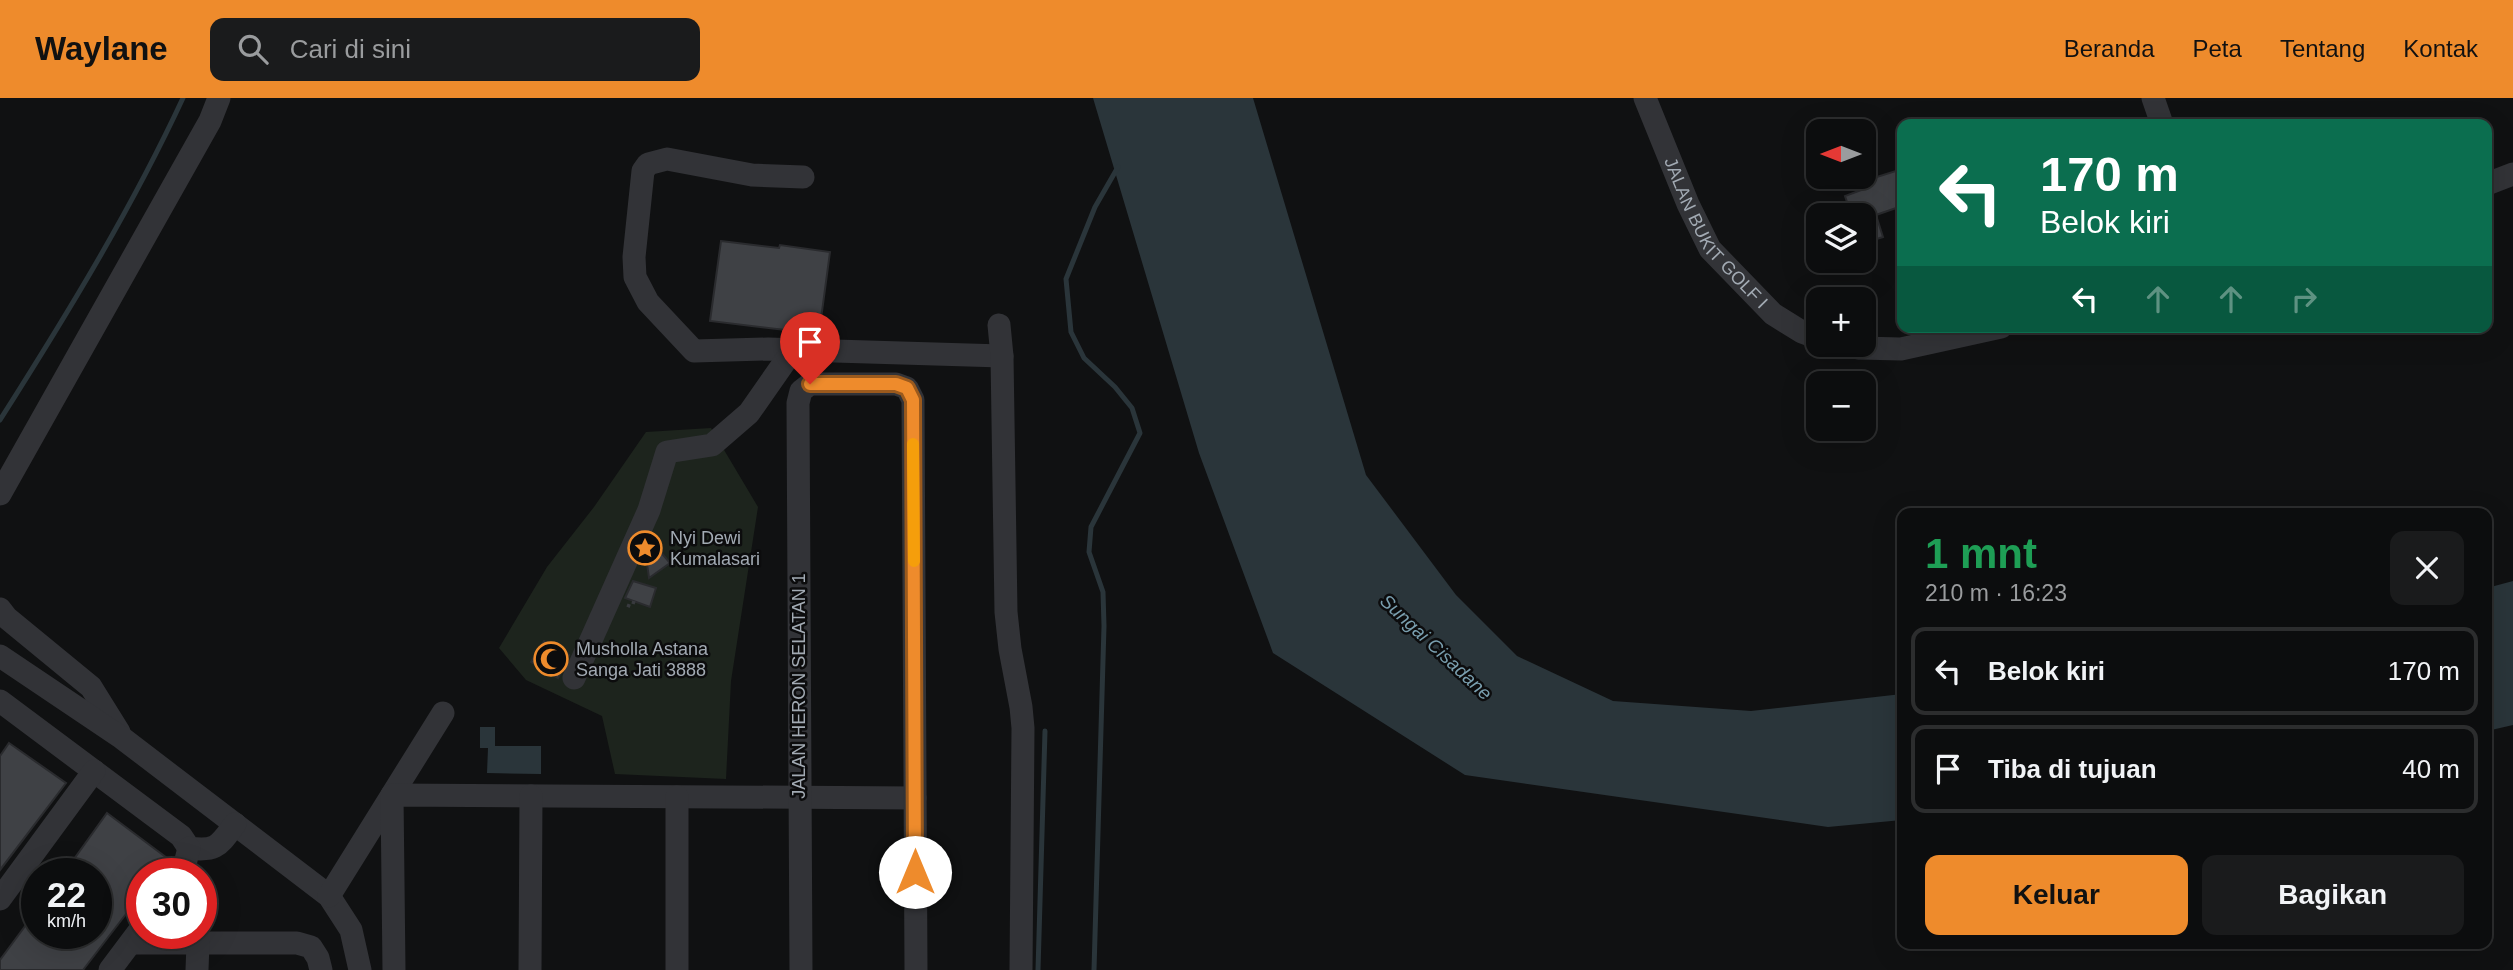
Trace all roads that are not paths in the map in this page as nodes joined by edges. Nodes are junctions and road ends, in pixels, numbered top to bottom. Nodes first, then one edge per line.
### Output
1 (219, 98) edge
2 (1645, 98) edge
3 (2153, 98) edge
4 (2160, 119) edge
5 (2513, 174) edge
6 (803, 177) dead end
7 (2492, 182) edge
8 (999, 325) dead end
9 (1974, 333) edge
10 (1806, 334) edge
11 (1876, 348) edge
12 (793, 350) junction
13 (1002, 356) junction
14 (0, 494) edge
15 (0, 609) edge
16 (0, 656) edge
17 (574, 678) dead end
18 (0, 701) edge
19 (443, 713) dead end
20 (122, 738) junction
21 (94, 771) junction
22 (392, 795) junction
23 (531, 796) junction
24 (677, 797) junction
25 (800, 797) junction
26 (915, 798) junction
27 (235, 824) junction
28 (189, 848) junction
29 (186, 858) edge
30 (329, 896) junction
31 (0, 898) edge
32 (217, 943) edge
33 (126, 949) edge
34 (198, 949) edge
35 (320, 964) edge
36 (110, 970) edge
37 (197, 970) edge
38 (360, 970) edge
39 (394, 970) edge
40 (530, 970) edge
41 (677, 970) edge
42 (801, 970) edge
43 (916, 970) edge
44 (1021, 970) edge

1 - 14 street
2 - 10 street, JALAN BUKIT GOLF I
3 - 4 street
5 - 7 street
6 - 12 street
8 - 13 street
9 - 11 street
12 - 13 street
12 - 17 street
13 - 44 street
15 - 20 street
16 - 20 street
18 - 21 street
19 - 22 street
20 - 27 street
21 - 28 street
21 - 31 street
22 - 23 street
22 - 30 street
22 - 39 street
23 - 24 street
23 - 40 street
24 - 25 street
24 - 41 street
25 - 26 street
25 - 26 street, JALAN HERON SELATAN 1
25 - 42 street, JALAN HERON SELATAN 1
26 - 43 street
27 - 28 street
27 - 30 street
28 - 29 street
30 - 38 street
32 - 35 street
33 - 36 street
34 - 37 street

